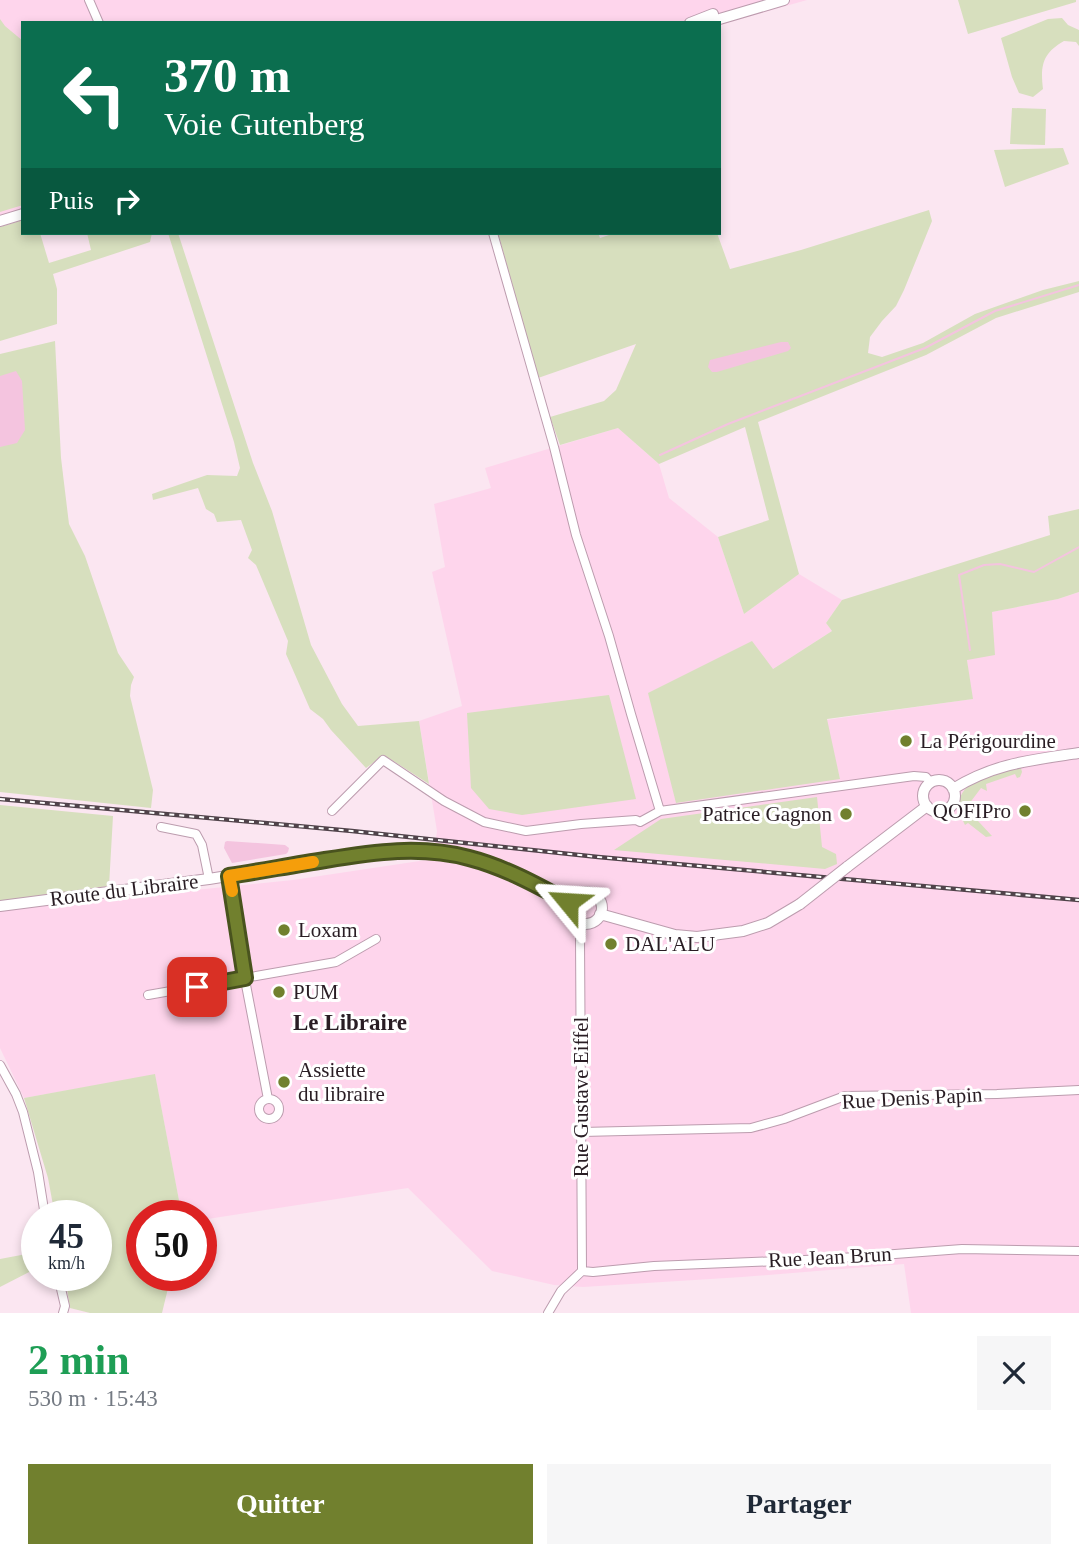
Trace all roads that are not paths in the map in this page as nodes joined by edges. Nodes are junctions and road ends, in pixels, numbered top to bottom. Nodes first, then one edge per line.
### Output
1 (89, 0) edge
2 (759, 0) edge
3 (784, 0) edge
4 (98, 21) edge
5 (695, 21) edge
6 (713, 21) edge
7 (21, 215) edge
8 (0, 221) edge
9 (494, 235) edge
10 (1079, 753) edge
11 (931, 783) junction
12 (953, 789) junction
13 (927, 806) junction
14 (332, 811) dead end
15 (660, 811) junction
16 (161, 827) dead end
17 (229, 876) junction
18 (209, 879) junction
19 (571, 903) junction
20 (0, 906) edge
21 (600, 914) junction
22 (582, 924) junction
23 (376, 939) dead end
24 (245, 978) junction
25 (148, 995) dead end
26 (0, 1065) edge
27 (1079, 1090) edge
28 (268, 1099) dead end
29 (582, 1132) junction
30 (42, 1200) edge
31 (1079, 1251) edge
32 (582, 1271) junction
33 (62, 1291) edge
34 (63, 1313) edge
35 (548, 1313) edge

1 - 4 street
2 - 5 main road
3 - 6 main road
7 - 8 main road
9 - 15 street
10 - 12 main road
11 - 12 main road
11 - 13 main road
11 - 15 street
12 - 13 main road
13 - 21 main road, bridge
14 - 15 street
16 - 18 street
17 - 18 main road, Route du Libraire
17 - 19 main road, Route du Libraire
17 - 24 street
18 - 20 main road, Route du Libraire
19 - 21 main road
19 - 22 main road
21 - 22 main road
22 - 29 street, Rue Gustave Eiffel
23 - 24 street
24 - 25 street
24 - 28 street
26 - 30 street
27 - 29 street, Rue Denis Papin
29 - 32 street, Rue Gustave Eiffel
31 - 32 street, Rue Jean Brun
32 - 35 street
33 - 34 street

